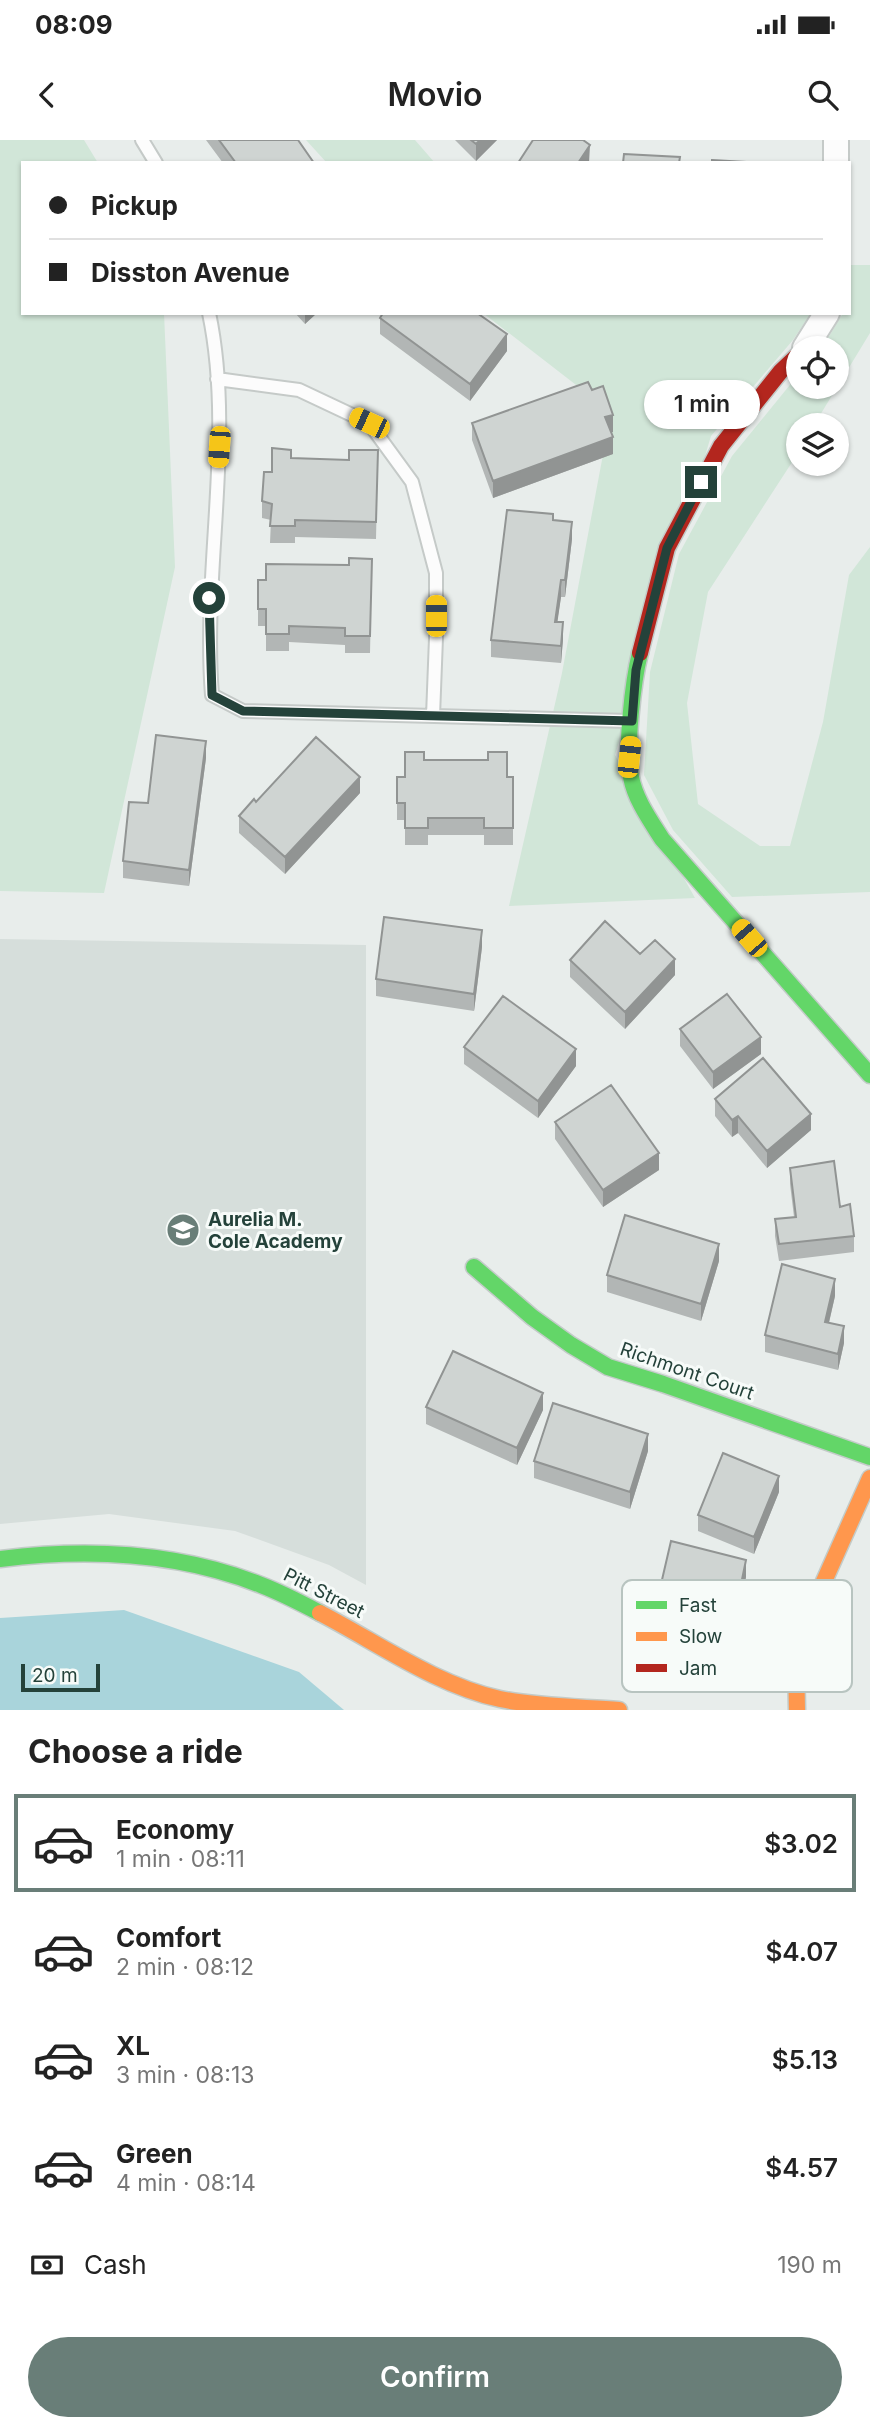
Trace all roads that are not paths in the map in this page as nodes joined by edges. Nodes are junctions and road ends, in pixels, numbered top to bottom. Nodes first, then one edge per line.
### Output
1 (142, 140) edge
2 (836, 140) edge
3 (155, 161) edge
4 (836, 161) edge
5 (209, 315) edge
6 (826, 315) edge
7 (813, 336) edge
8 (786, 366) edge
9 (217, 379) junction
10 (432, 716) junction
11 (632, 721) junction
12 (870, 1075) edge
13 (474, 1267) dead end
14 (870, 1457) edge
15 (870, 1478) edge
16 (0, 1559) edge
17 (825, 1580) edge
18 (797, 1692) edge
19 (620, 1710) edge
20 (797, 1710) edge

1 - 3 lane
2 - 4 street
5 - 9 lane
6 - 7 street
8 - 11 street
9 - 10 lane
9 - 10 lane
10 - 11 lane
11 - 12 street
13 - 14 street, Richmont Court
15 - 17 street
16 - 19 street, Pitt Street
18 - 20 street

